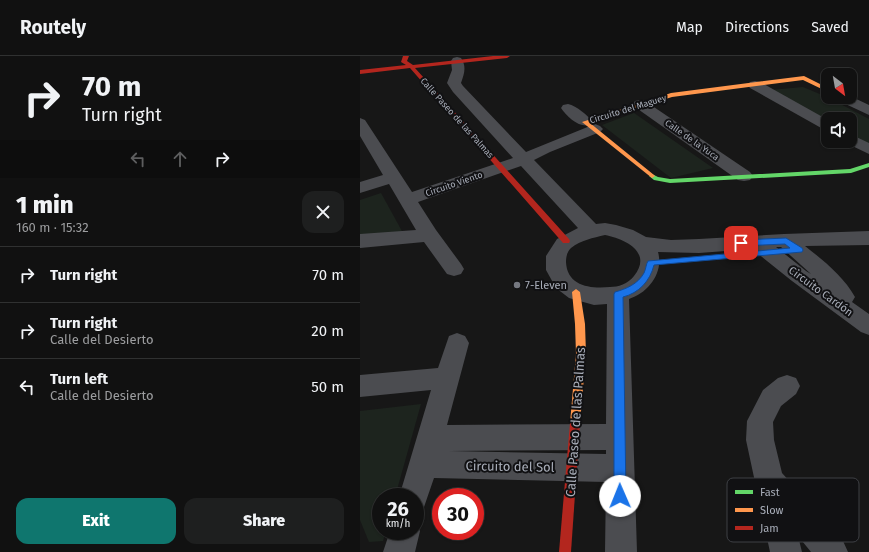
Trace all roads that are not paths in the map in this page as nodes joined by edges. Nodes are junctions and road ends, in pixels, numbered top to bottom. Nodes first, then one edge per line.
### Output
1 (406, 56) edge
2 (507, 56) edge
3 (456, 59) edge
4 (411, 66) junction
5 (360, 72) edge
6 (755, 85) junction
7 (821, 86) edge
8 (640, 104) junction
9 (856, 104) edge
10 (568, 108) dead end
11 (869, 111) edge
12 (821, 122) edge
13 (360, 123) edge
14 (590, 126) junction
15 (495, 128) junction
16 (472, 136) junction
17 (857, 143) edge
18 (869, 150) edge
19 (520, 154) junction
20 (869, 165) edge
21 (499, 166) junction
22 (744, 176) junction
23 (393, 177) junction
24 (360, 188) edge
25 (405, 197) junction
26 (590, 230) junction
27 (429, 235) junction
28 (869, 238) edge
29 (360, 241) edge
30 (566, 241) junction
31 (642, 243) junction
32 (778, 246) junction
33 (869, 247) edge
34 (651, 263) junction
35 (454, 270) dead end
36 (576, 292) junction
37 (618, 294) junction
38 (869, 325) edge
39 (456, 343) dead end
40 (446, 378) junction
41 (360, 386) edge
42 (787, 386) dead end
43 (619, 437) junction
44 (430, 438) junction
45 (575, 438) junction
46 (423, 464) junction
47 (572, 467) junction
48 (620, 468) junction
49 (769, 478) edge
50 (416, 488) edge
51 (402, 540) edge
52 (784, 542) edge
53 (823, 542) edge
54 (399, 552) edge
55 (565, 552) edge
56 (621, 552) edge
57 (786, 552) edge
58 (832, 552) edge

1 - 4 street, Calle Paseo de las Palmas
2 - 3 street
3 - 4 street
3 - 15 street, Calle Paseo de las Palmas
4 - 5 street
4 - 16 street, Calle Paseo de las Palmas
6 - 7 street, Circuito del Maguey
6 - 8 street, Circuito del Maguey
6 - 12 street
8 - 14 street, Circuito del Maguey
8 - 22 street, Calle de la Yuca
9 - 11 street
10 - 14 street
13 - 23 street
14 - 19 street, Circuito Viento
14 - 22 street, Circuito del Maguey
15 - 16 street
15 - 19 street, Calle Paseo de las Palmas
16 - 21 street, Calle Paseo de las Palmas
17 - 18 street
19 - 21 street, Circuito Viento
19 - 26 street, Calle Paseo de las Palmas
20 - 22 street, Circuito del Maguey
21 - 25 street, Circuito Viento
21 - 30 street, Calle Paseo de las Palmas
23 - 24 street
23 - 25 street
25 - 27 street
26 - 30 street
26 - 31 street
27 - 29 street
27 - 35 street
28 - 32 street
30 - 36 street
31 - 32 street
31 - 34 street
32 - 33 street
32 - 34 street
32 - 38 street, Circuito Cardón
32 - 38 street, Circuito Cardón
34 - 37 street
36 - 37 street
36 - 45 street, Calle Paseo de las Palmas
37 - 43 street
39 - 40 street
40 - 41 street
40 - 44 street
42 - 49 street
43 - 45 street
43 - 48 street
44 - 45 street
44 - 46 street
45 - 47 street, Calle Paseo de las Palmas
46 - 47 street, Circuito del Sol
46 - 50 street
47 - 48 street, Circuito del Sol
47 - 55 street, Calle Paseo de las Palmas
48 - 56 street
51 - 54 street
52 - 57 street
53 - 58 street

